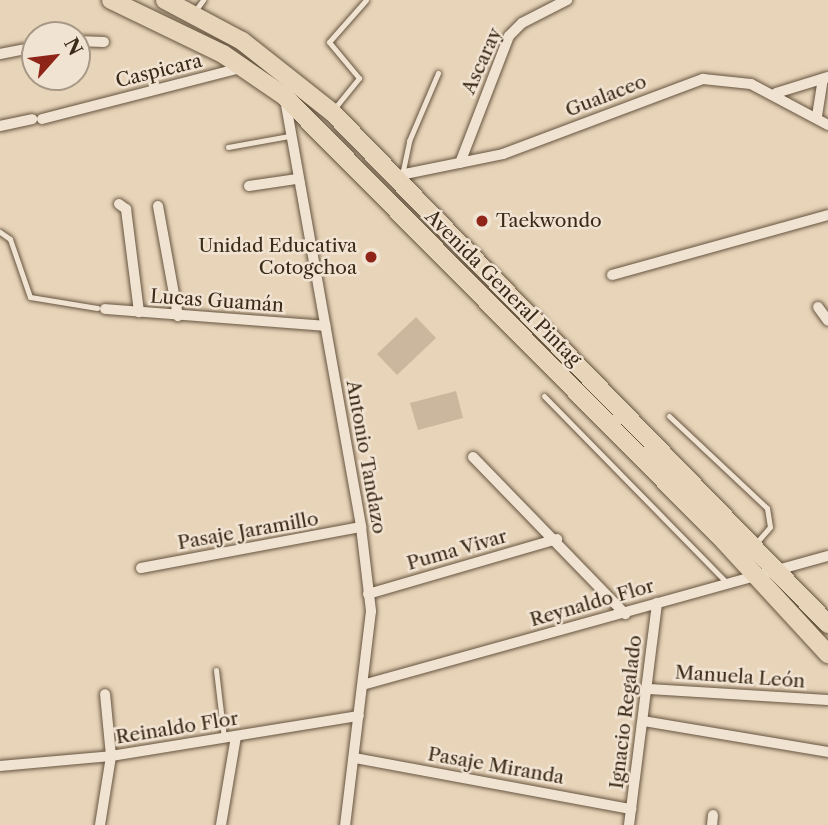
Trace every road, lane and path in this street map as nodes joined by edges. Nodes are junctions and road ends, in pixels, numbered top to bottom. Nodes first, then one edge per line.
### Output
1 (111, 0) edge
2 (366, 0) edge
3 (567, 0) edge
4 (172, 2) edge
5 (198, 7) edge
6 (91, 42) edge
7 (104, 42) dead end
8 (21, 49) edge
9 (3, 51) edge
10 (245, 67) junction
11 (438, 73) dead end
12 (826, 78) edge
13 (776, 93) junction
14 (284, 96) junction
15 (332, 112) junction
16 (817, 116) junction
17 (828, 125) edge
18 (0, 126) edge
19 (289, 136) junction
20 (228, 147) dead end
21 (460, 163) junction
22 (399, 175) junction
23 (297, 178) junction
24 (249, 186) dead end
25 (119, 204) dead end
26 (158, 206) dead end
27 (828, 215) edge
28 (0, 232) edge
29 (612, 275) dead end
30 (818, 307) dead end
31 (101, 309) joint
32 (139, 313) junction
33 (178, 316) junction
34 (828, 321) edge
35 (325, 326) junction
36 (544, 396) dead end
37 (669, 416) dead end
38 (473, 457) dead end
39 (361, 527) junction
40 (557, 539) junction
41 (746, 552) junction
42 (828, 556) edge
43 (141, 568) dead end
44 (777, 572) junction
45 (755, 576) junction
46 (726, 582) junction
47 (368, 594) junction
48 (657, 603) junction
49 (625, 614) junction
50 (828, 624) edge
51 (828, 654) edge
52 (216, 670) dead end
53 (366, 684) junction
54 (649, 688) junction
55 (105, 694) dead end
56 (828, 700) edge
57 (359, 716) junction
58 (643, 721) junction
59 (230, 737) junction
60 (828, 752) edge
61 (111, 756) junction
62 (355, 758) junction
63 (0, 766) edge
64 (631, 809) junction
65 (100, 825) edge
66 (221, 825) edge
67 (345, 825) edge
68 (629, 825) edge

1 - 10 highway, Avenida General Pintag
2 - 15 lane
3 - 21 street, Ascaray
4 - 5 highway, Avenida General Pintag
5 - 15 highway, Avenida General Pintag
6 - 7 street
8 - 9 street
10 - 14 highway, Avenida General Pintag
10 - 18 street, Caspicara
11 - 22 lane
12 - 13 street
12 - 16 street
13 - 16 street, Gualaceo
13 - 21 street, Gualaceo
14 - 19 street, Antonio Tandazo
14 - 41 highway, Avenida General Pintag
15 - 22 highway, Avenida General Pintag
16 - 17 street, Gualaceo
19 - 20 lane
19 - 23 street, Antonio Tandazo
21 - 22 street, Gualaceo
22 - 41 highway, Avenida General Pintag
23 - 24 street
23 - 35 street, Antonio Tandazo
25 - 32 street
26 - 33 street
27 - 29 street
28 - 31 lane
30 - 34 street
31 - 32 street, Lucas Guamán
32 - 33 street, Lucas Guamán
33 - 35 street, Lucas Guamán
35 - 39 street, Antonio Tandazo
36 - 46 lane
37 - 41 lane
38 - 40 street
39 - 43 street, Pasaje Jaramillo
39 - 47 street, Antonio Tandazo
40 - 47 street, Puma Vivar
40 - 49 street
41 - 44 highway, Avenida General Pintag
41 - 45 highway, Avenida General Pintag
42 - 44 street, Reynaldo Flor
44 - 45 street, Reynaldo Flor
44 - 50 highway, Avenida General Pintag
45 - 46 street, Reynaldo Flor
45 - 51 highway, Avenida General Pintag
46 - 48 street, Reynaldo Flor
47 - 53 street, Antonio Tandazo
48 - 49 street, Reynaldo Flor
48 - 54 street, Ignacio Regalado
49 - 53 street, Reynaldo Flor
52 - 59 lane
53 - 57 street, Antonio Tandazo
54 - 56 street, Manuela León
54 - 58 street, Ignacio Regalado
55 - 61 street
57 - 59 street, Reinaldo Flor
57 - 62 street, Antonio Tandazo
58 - 60 street
58 - 64 street, Ignacio Regalado
59 - 61 street, Reinaldo Flor
59 - 66 street
61 - 63 street, Reinaldo Flor
61 - 65 street
62 - 64 street, Pasaje Miranda
62 - 67 street, Antonio Tandazo
64 - 68 street, Ignacio Regalado

